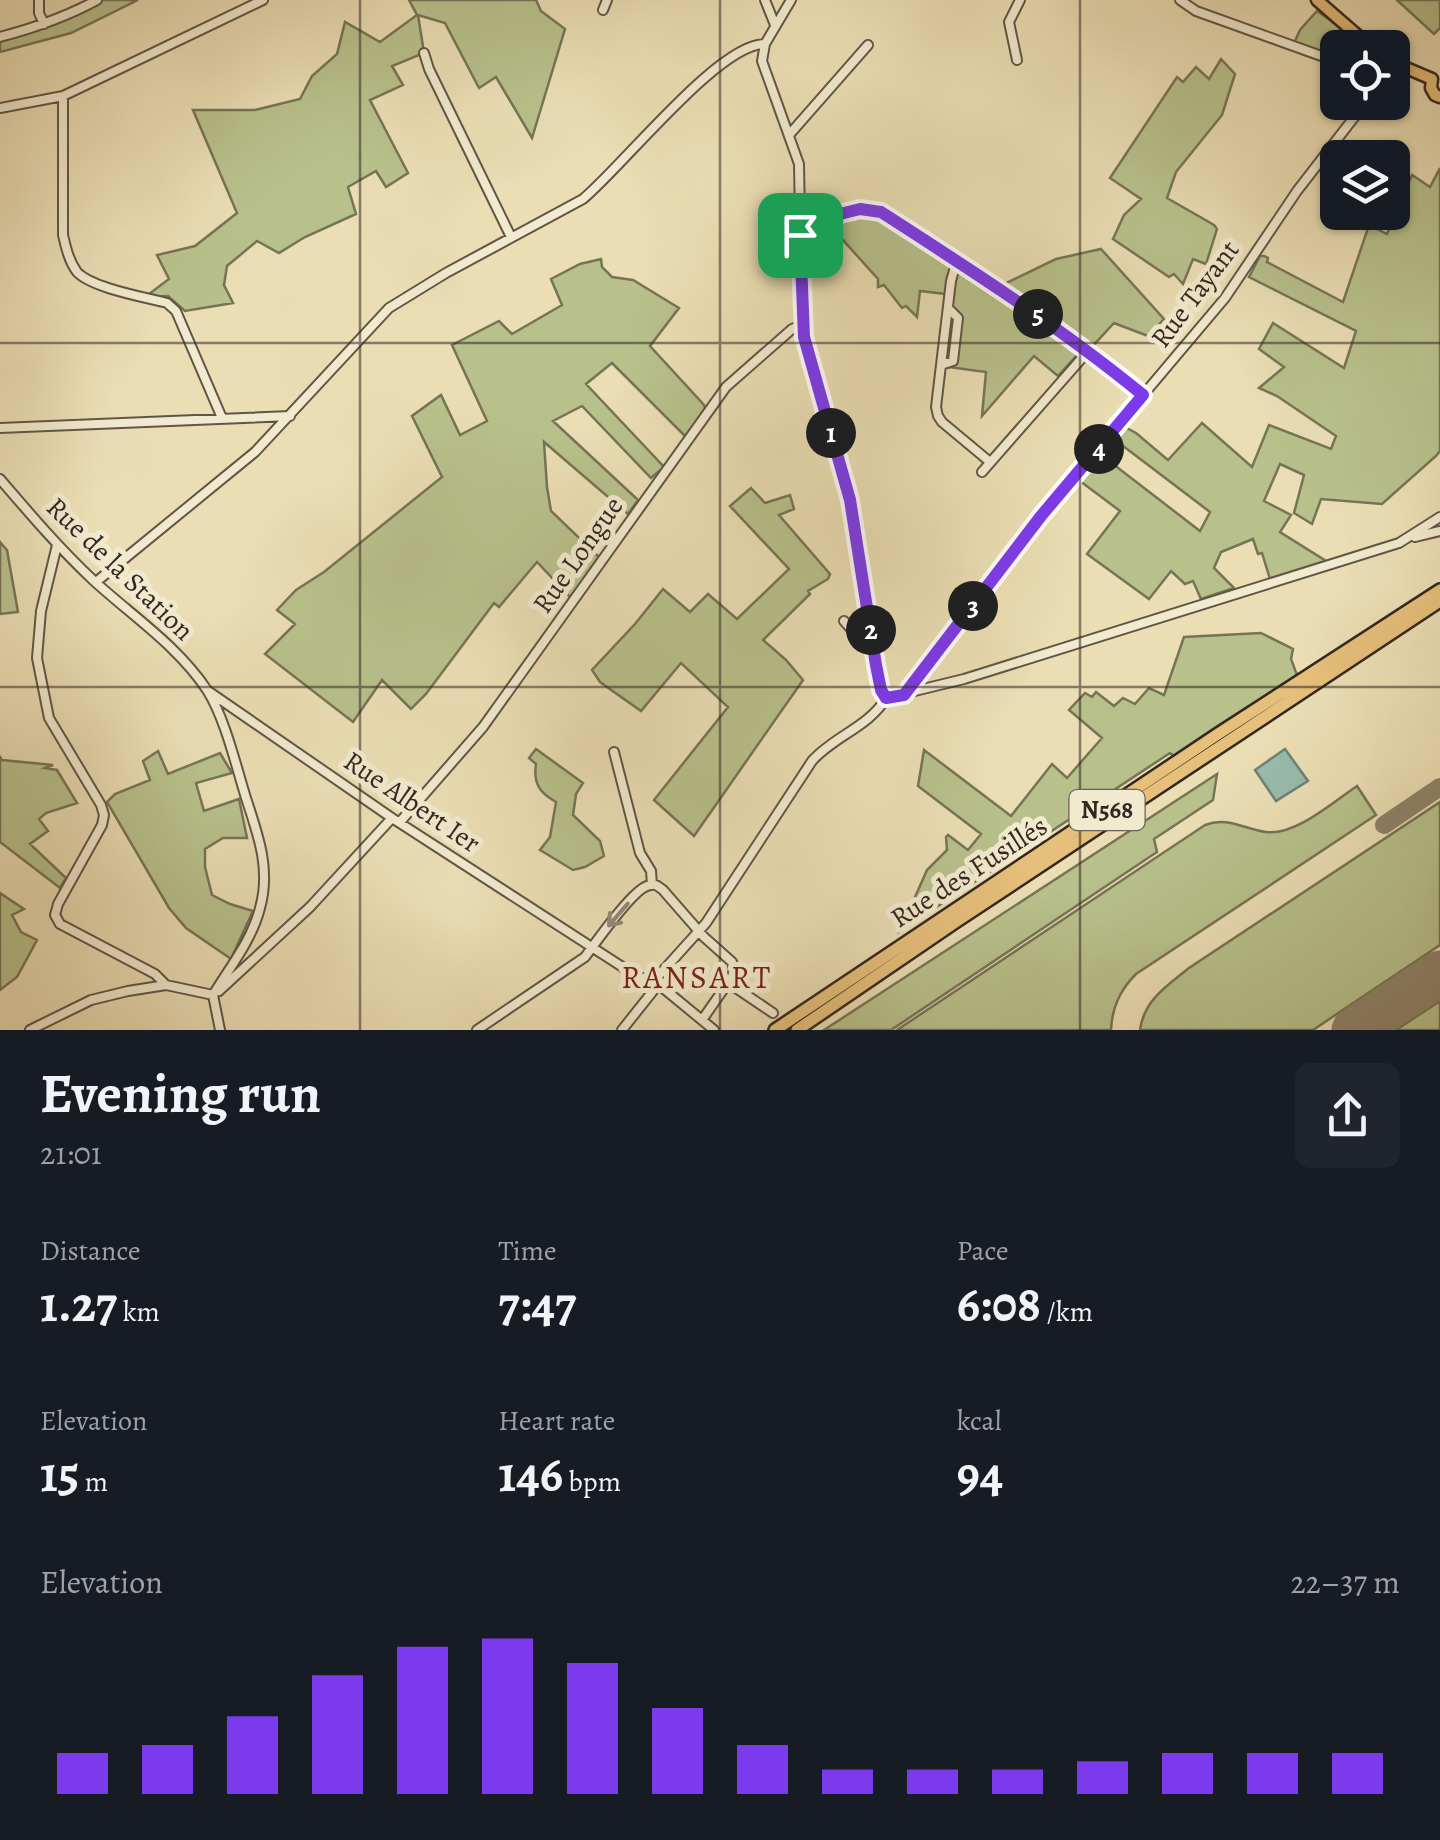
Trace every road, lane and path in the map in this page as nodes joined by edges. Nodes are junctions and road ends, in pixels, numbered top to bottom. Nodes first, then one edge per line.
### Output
1 (40, 0) edge
2 (98, 0) edge
3 (262, 0) edge
4 (607, 0) edge
5 (765, 0) edge
6 (791, 0) edge
7 (1020, 0) edge
8 (1180, 0) edge
9 (1317, 0) edge
10 (603, 10) dead end
11 (44, 24) junction
12 (775, 25) junction
13 (1351, 30) edge
14 (0, 37) edge
15 (765, 44) junction
16 (868, 44) dead end
17 (424, 53) dead end
18 (1320, 56) edge
19 (1017, 60) dead end
20 (1410, 70) edge
21 (1436, 77) edge
22 (63, 96) junction
23 (1440, 96) edge
24 (0, 108) edge
25 (1352, 120) edge
26 (789, 135) junction
27 (800, 235) junction
28 (511, 237) junction
29 (957, 260) junction
30 (802, 325) junction
31 (1088, 350) junction
32 (1143, 395) junction
33 (290, 416) junction
34 (222, 418) junction
35 (0, 428) edge
36 (990, 462) junction
37 (982, 472) dead end
38 (0, 479) edge
39 (1440, 517) edge
40 (1440, 531) edge
41 (1406, 540) junction
42 (57, 545) junction
43 (96, 582) junction
44 (1440, 590) edge
45 (1440, 601) edge
46 (844, 621) dead end
47 (872, 636) junction
48 (208, 691) junction
49 (904, 695) junction
50 (886, 698) junction
51 (614, 752) dead end
52 (396, 820) junction
53 (652, 885) junction
54 (700, 931) junction
55 (591, 948) junction
56 (661, 973) junction
57 (646, 979) junction
58 (728, 982) junction
59 (166, 986) junction
60 (658, 990) junction
61 (214, 995) junction
62 (773, 1013) dead end
63 (702, 1020) junction
64 (30, 1030) edge
65 (220, 1030) edge
66 (478, 1030) edge
67 (622, 1030) edge
68 (714, 1030) edge
69 (775, 1030) edge
70 (797, 1030) edge

1 - 11 street
2 - 11 street
3 - 22 street
4 - 10 street
5 - 12 street
6 - 12 street
7 - 19 street
8 - 18 street
9 - 13 main road
11 - 14 street
12 - 15 street
15 - 26 street
15 - 28 street
16 - 26 street
17 - 28 street
20 - 21 main road
21 - 23 main road
22 - 24 street
22 - 34 street
25 - 32 street, Rue Tayant
26 - 27 street
27 - 29 street
27 - 30 street
28 - 33 street
29 - 31 street
29 - 36 street
30 - 47 street
30 - 52 street, Rue Longue
31 - 32 street
31 - 36 street
32 - 49 street, Rue Tayant
33 - 34 street
33 - 43 street
34 - 35 street
36 - 37 street
38 - 42 street, Rue de la Station
39 - 41 street
40 - 41 street
41 - 49 street
42 - 43 street, Rue de la Station
42 - 59 street
43 - 48 street, Rue de la Station
44 - 69 highway, Rue des Fusillés / N568
45 - 70 highway, Rue des Fusillés / N568
46 - 47 street
47 - 50 street
48 - 52 street, Rue Albert Ier
48 - 61 street
49 - 50 street
50 - 54 street
51 - 53 street
52 - 55 street, Rue Albert Ier
52 - 61 street, Rue Longue
53 - 54 street
53 -> 55 street
54 - 56 street
54 - 58 street
55 - 57 street, Rue Albert Ier
55 - 66 street
56 - 57 street
56 - 60 street
57 - 60 street
58 - 62 street
58 - 63 street
59 - 61 street
59 - 64 street
60 - 63 street
60 - 67 street
61 - 65 street
63 - 68 street

